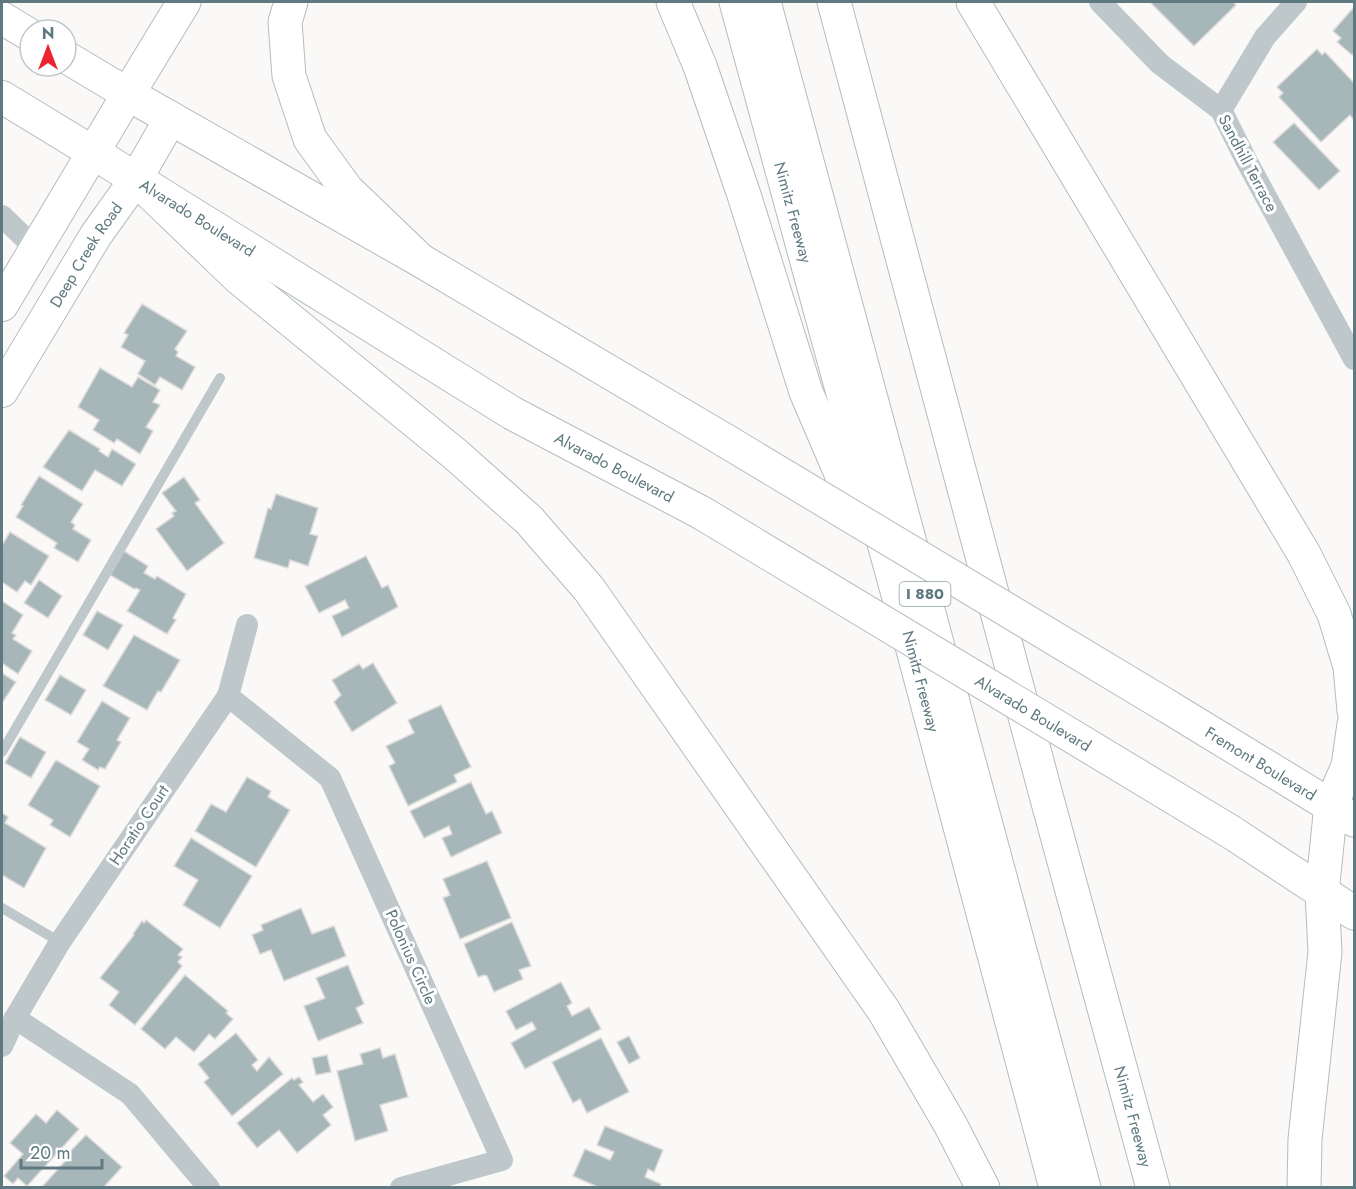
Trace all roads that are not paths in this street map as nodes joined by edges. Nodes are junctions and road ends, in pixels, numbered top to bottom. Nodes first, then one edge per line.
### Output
1 (183, 2) edge
2 (291, 2) edge
3 (673, 2) edge
4 (736, 2) edge
5 (764, 2) edge
6 (834, 2) edge
7 (973, 2) edge
8 (1100, 2) edge
9 (1296, 2) edge
10 (2, 18) edge
11 (18, 28) edge
12 (78, 64) edge
13 (128, 94) junction
14 (2, 97) edge
15 (1221, 110) junction
16 (171, 118) junction
17 (94, 153) junction
18 (136, 179) junction
19 (2, 216) edge
20 (36, 249) junction
21 (420, 260) junction
22 (2, 305) edge
23 (1354, 358) edge
24 (220, 378) dead end
25 (2, 391) edge
26 (247, 625) dead end
27 (908, 631) junction
28 (228, 696) junction
29 (1354, 711) edge
30 (1354, 724) edge
31 (2, 752) edge
32 (1343, 812) edge
33 (1322, 893) junction
34 (2, 908) edge
35 (1354, 913) edge
36 (60, 942) junction
37 (15, 1018) junction
38 (2, 1046) edge
39 (209, 1188) edge
40 (402, 1188) edge
41 (983, 1188) edge
42 (1056, 1188) edge
43 (1084, 1188) edge
44 (1153, 1188) edge
45 (1304, 1188) edge

1 - 13 main road
2 - 21 main road
3 - 27 main road
4 - 27 main road, Nimitz Freeway / I 880
5 - 43 main road, I 880
6 - 44 main road, Nimitz Freeway
7 - 29 main road
8 - 15 street, Sandhill Terrace
9 - 15 street
10 - 11 street
12 - 13 street
13 - 16 main road
13 - 17 street
14 - 17 street, Alvarado Boulevard
15 - 23 street, Sandhill Terrace
16 - 18 street, Deep Creek Road
16 - 21 main road
17 - 18 main road, Alvarado Boulevard
17 - 20 street
18 - 25 street, Deep Creek Road
18 - 33 main road, Alvarado Boulevard, bridge
18 - 41 main road
19 - 20 street
20 - 22 street
21 - 32 main road, Fremont Boulevard, bridge
24 - 31 lane
26 - 28 street, Horatio Court
27 - 42 main road, Nimitz Freeway / I 880
28 - 36 street, Horatio Court
28 - 40 street, Polonius Circle
30 - 32 main road
32 - 33 main road
33 - 35 main road
33 - 45 main road
34 - 36 lane
36 - 37 street, Horatio Court
37 - 38 street, Horatio Court
37 - 39 street

